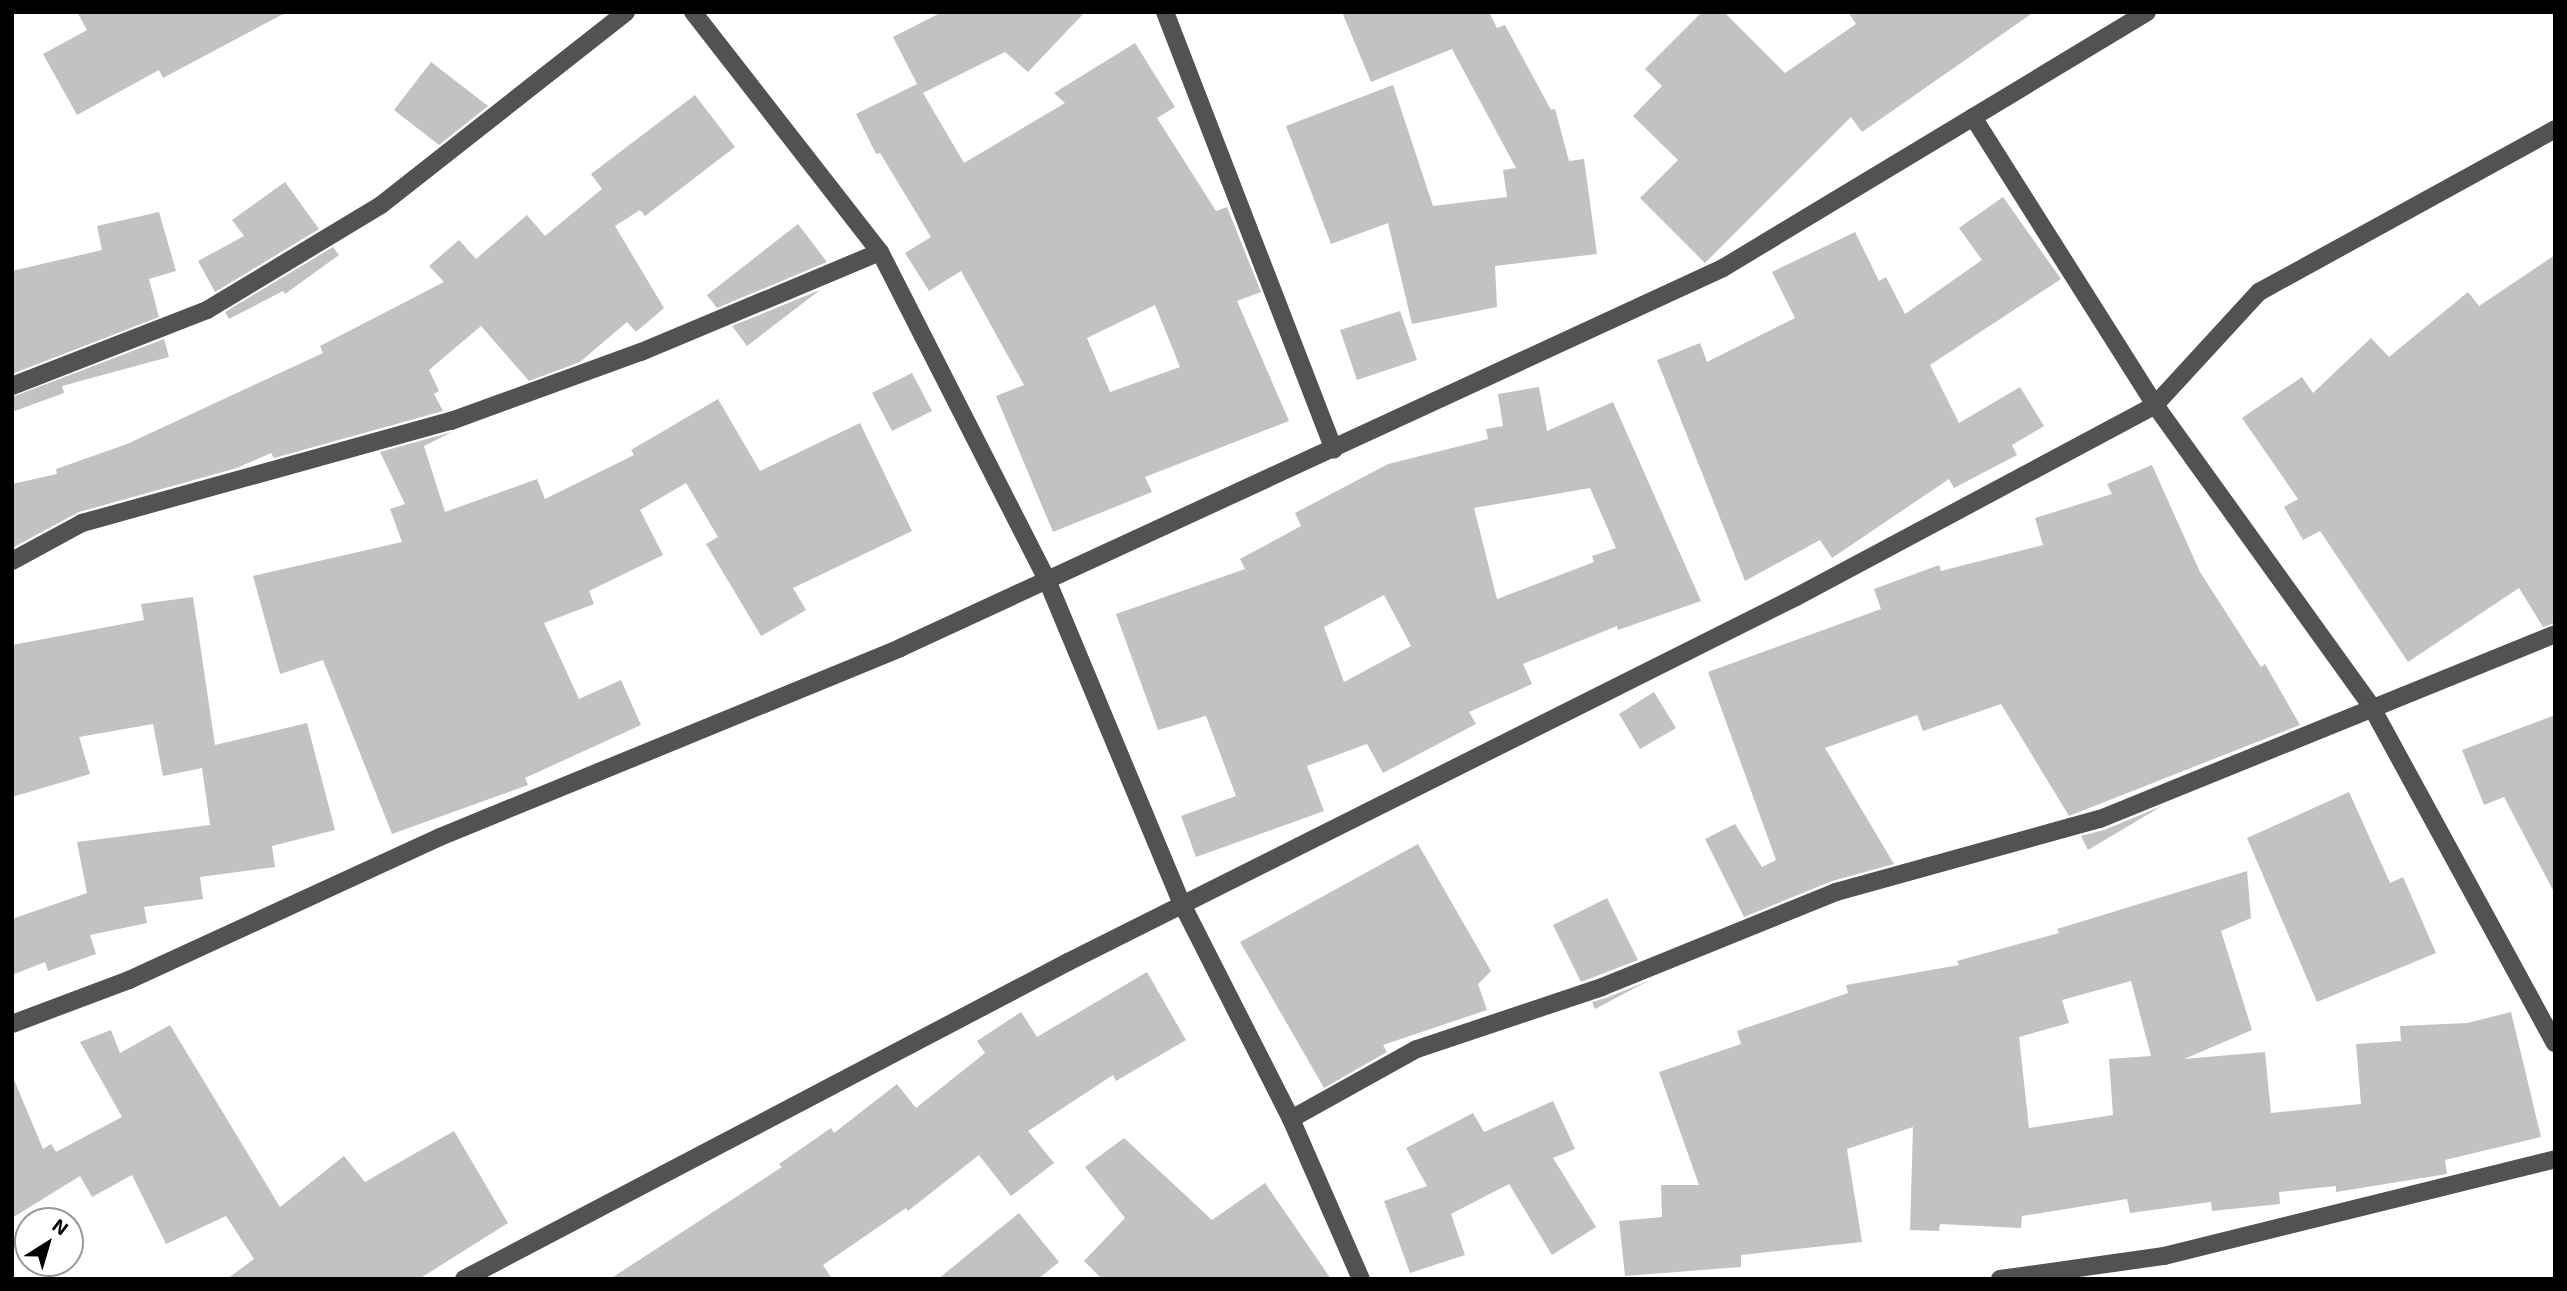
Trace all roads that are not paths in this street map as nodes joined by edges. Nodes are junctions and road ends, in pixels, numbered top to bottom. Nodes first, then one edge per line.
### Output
1 (626, 12) edge
2 (693, 12) edge
3 (1165, 12) edge
4 (2147, 12) edge
5 (1973, 117) junction
6 (2555, 129) edge
7 (880, 252) junction
8 (12, 386) edge
9 (2155, 405) junction
10 (1334, 449) junction
11 (12, 561) edge
12 (1047, 580) junction
13 (2555, 634) edge
14 (2371, 706) junction
15 (1183, 906) junction
16 (12, 1024) edge
17 (2555, 1043) edge
18 (1291, 1118) junction
19 (2555, 1160) edge
20 (464, 1279) edge
21 (1361, 1279) edge
22 (2000, 1279) edge

1 - 8 street
2 - 7 street
3 - 10 street
4 - 5 street
5 - 9 street
5 - 10 street
6 - 9 street
7 - 11 street
7 - 12 street
9 - 14 street
9 - 15 street
10 - 12 street
12 - 15 street
12 - 16 street
13 - 14 street
14 - 17 street
14 - 18 street
15 - 18 street
15 - 20 street
18 - 21 street
19 - 22 street

